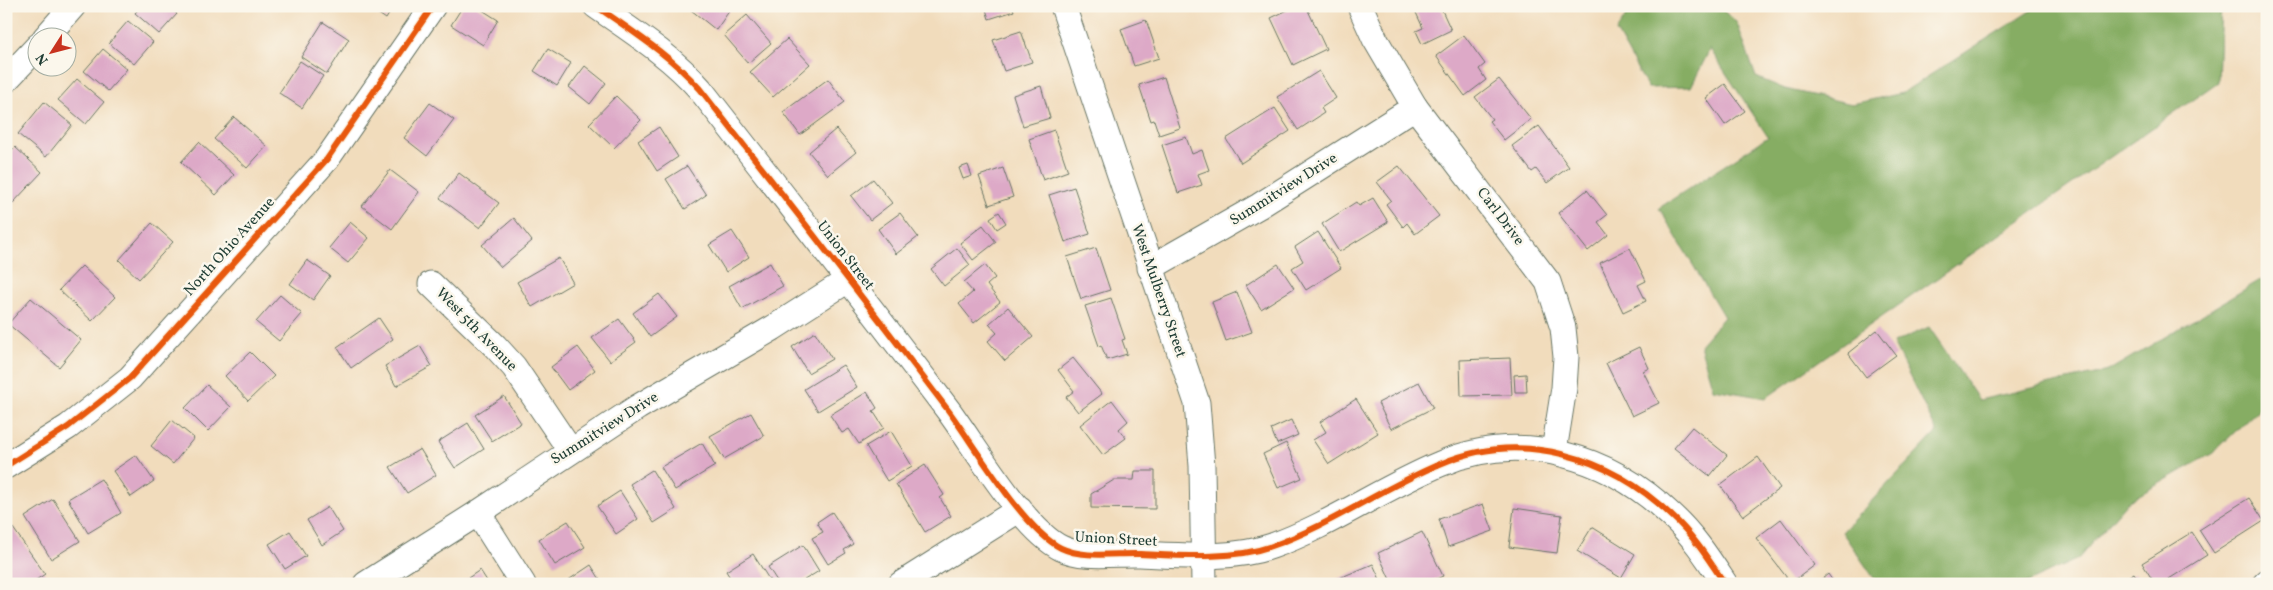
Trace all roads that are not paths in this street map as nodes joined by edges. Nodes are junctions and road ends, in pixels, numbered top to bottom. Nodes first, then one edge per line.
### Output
1 (73, 6) edge
2 (433, 6) edge
3 (596, 6) edge
4 (1063, 6) edge
5 (1360, 6) edge
6 (54, 28) edge
7 (28, 57) edge
8 (6, 80) edge
9 (1414, 107) junction
10 (1150, 268) junction
11 (848, 280) junction
12 (431, 284) dead end
13 (570, 450) junction
14 (1554, 451) junction
15 (6, 466) edge
16 (1020, 509) junction
17 (478, 513) junction
18 (1204, 556) junction
19 (366, 584) edge
20 (523, 584) edge
21 (901, 584) edge
22 (1204, 584) edge
23 (1725, 584) edge

1 - 6 street
2 - 15 street, North Ohio Avenue
3 - 11 street, Union Street
4 - 10 street, West Mulberry Street
5 - 9 street, Carl Drive
7 - 8 street
9 - 10 street, Summitview Drive
9 - 14 street, Carl Drive
10 - 18 street, West Mulberry Street
11 - 13 street, Summitview Drive
11 - 16 street, Union Street
12 - 13 street, West 5th Avenue
13 - 17 street, Summitview Drive
14 - 18 street, Union Street
14 - 23 street, Union Street
16 - 18 street, Union Street
16 - 21 street
17 - 19 street, Summitview Drive
17 - 20 street
18 - 22 street, West Mulberry Street

